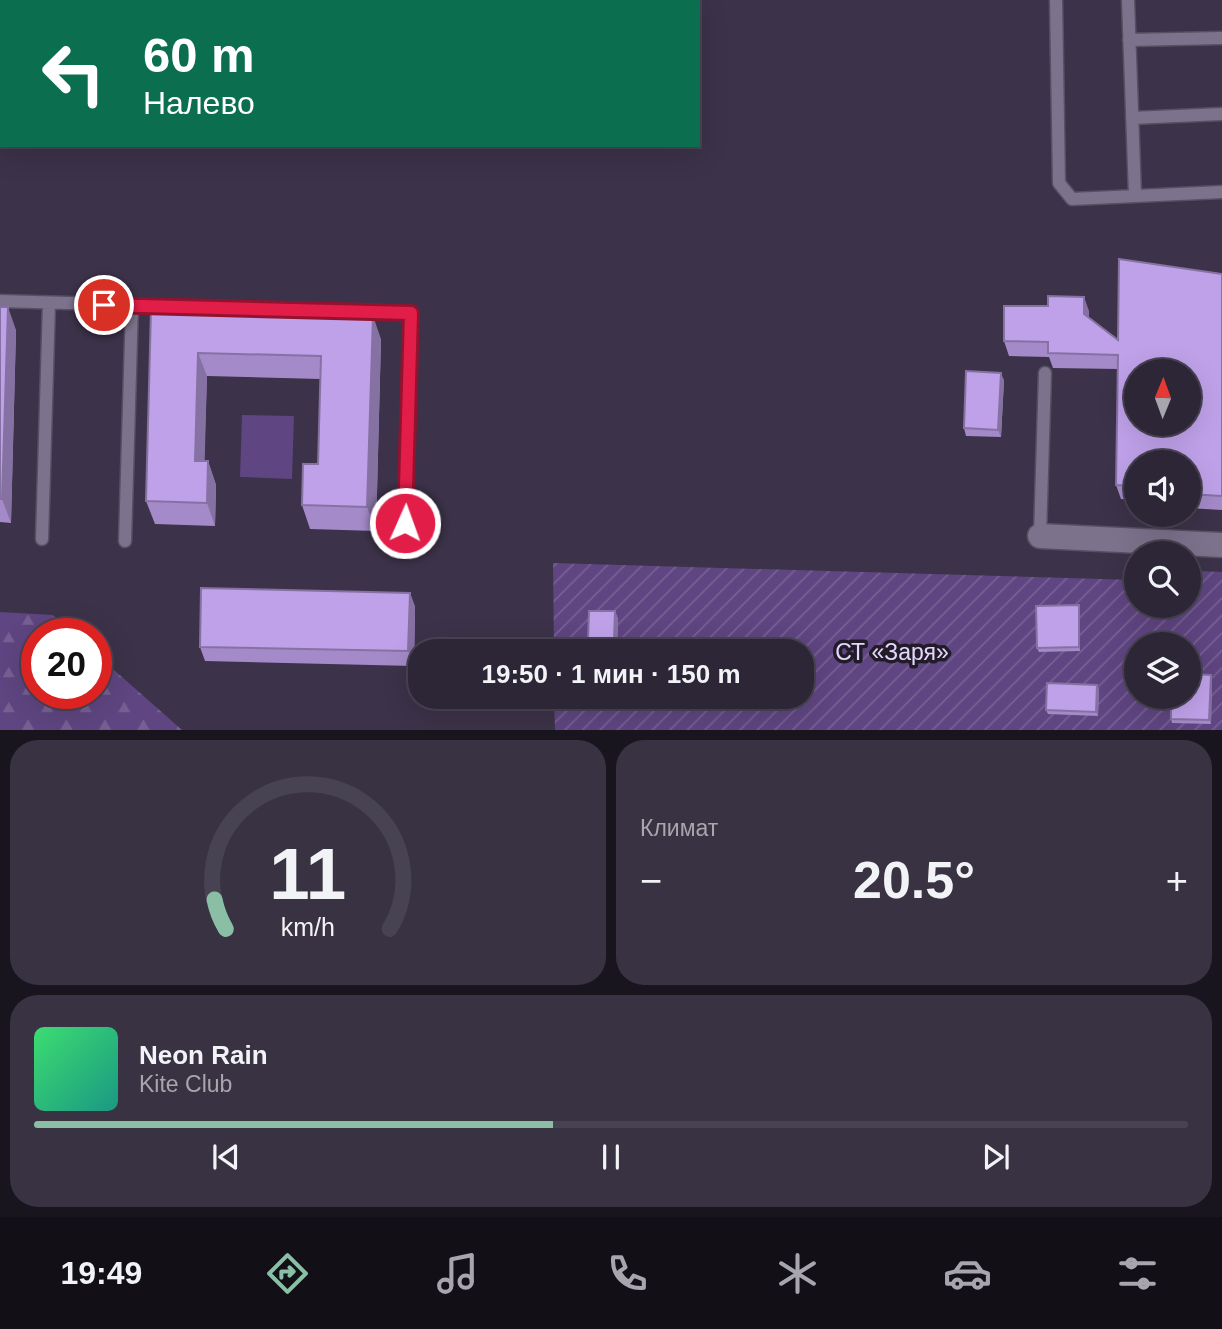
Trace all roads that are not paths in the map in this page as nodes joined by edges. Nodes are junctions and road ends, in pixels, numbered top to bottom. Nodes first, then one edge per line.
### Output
1 (1056, 0) edge
2 (1128, 0) edge
3 (1222, 38) edge
4 (1129, 40) junction
5 (1222, 114) edge
6 (1132, 118) junction
7 (1222, 192) edge
8 (1135, 195) junction
9 (0, 302) edge
10 (49, 303) junction
11 (132, 305) junction
12 (1045, 373) edge
13 (1040, 536) joint
14 (42, 539) dead end
15 (125, 541) dead end
16 (1222, 545) edge
17 (404, 549) dead end

1 - 8 lane
2 - 4 lane
3 - 4 lane
4 - 6 lane
5 - 6 lane
6 - 8 lane
7 - 8 lane
9 - 10 lane
10 - 11 lane
10 - 14 lane
11 - 15 lane
11 - 17 lane
12 - 13 lane
13 - 16 street

